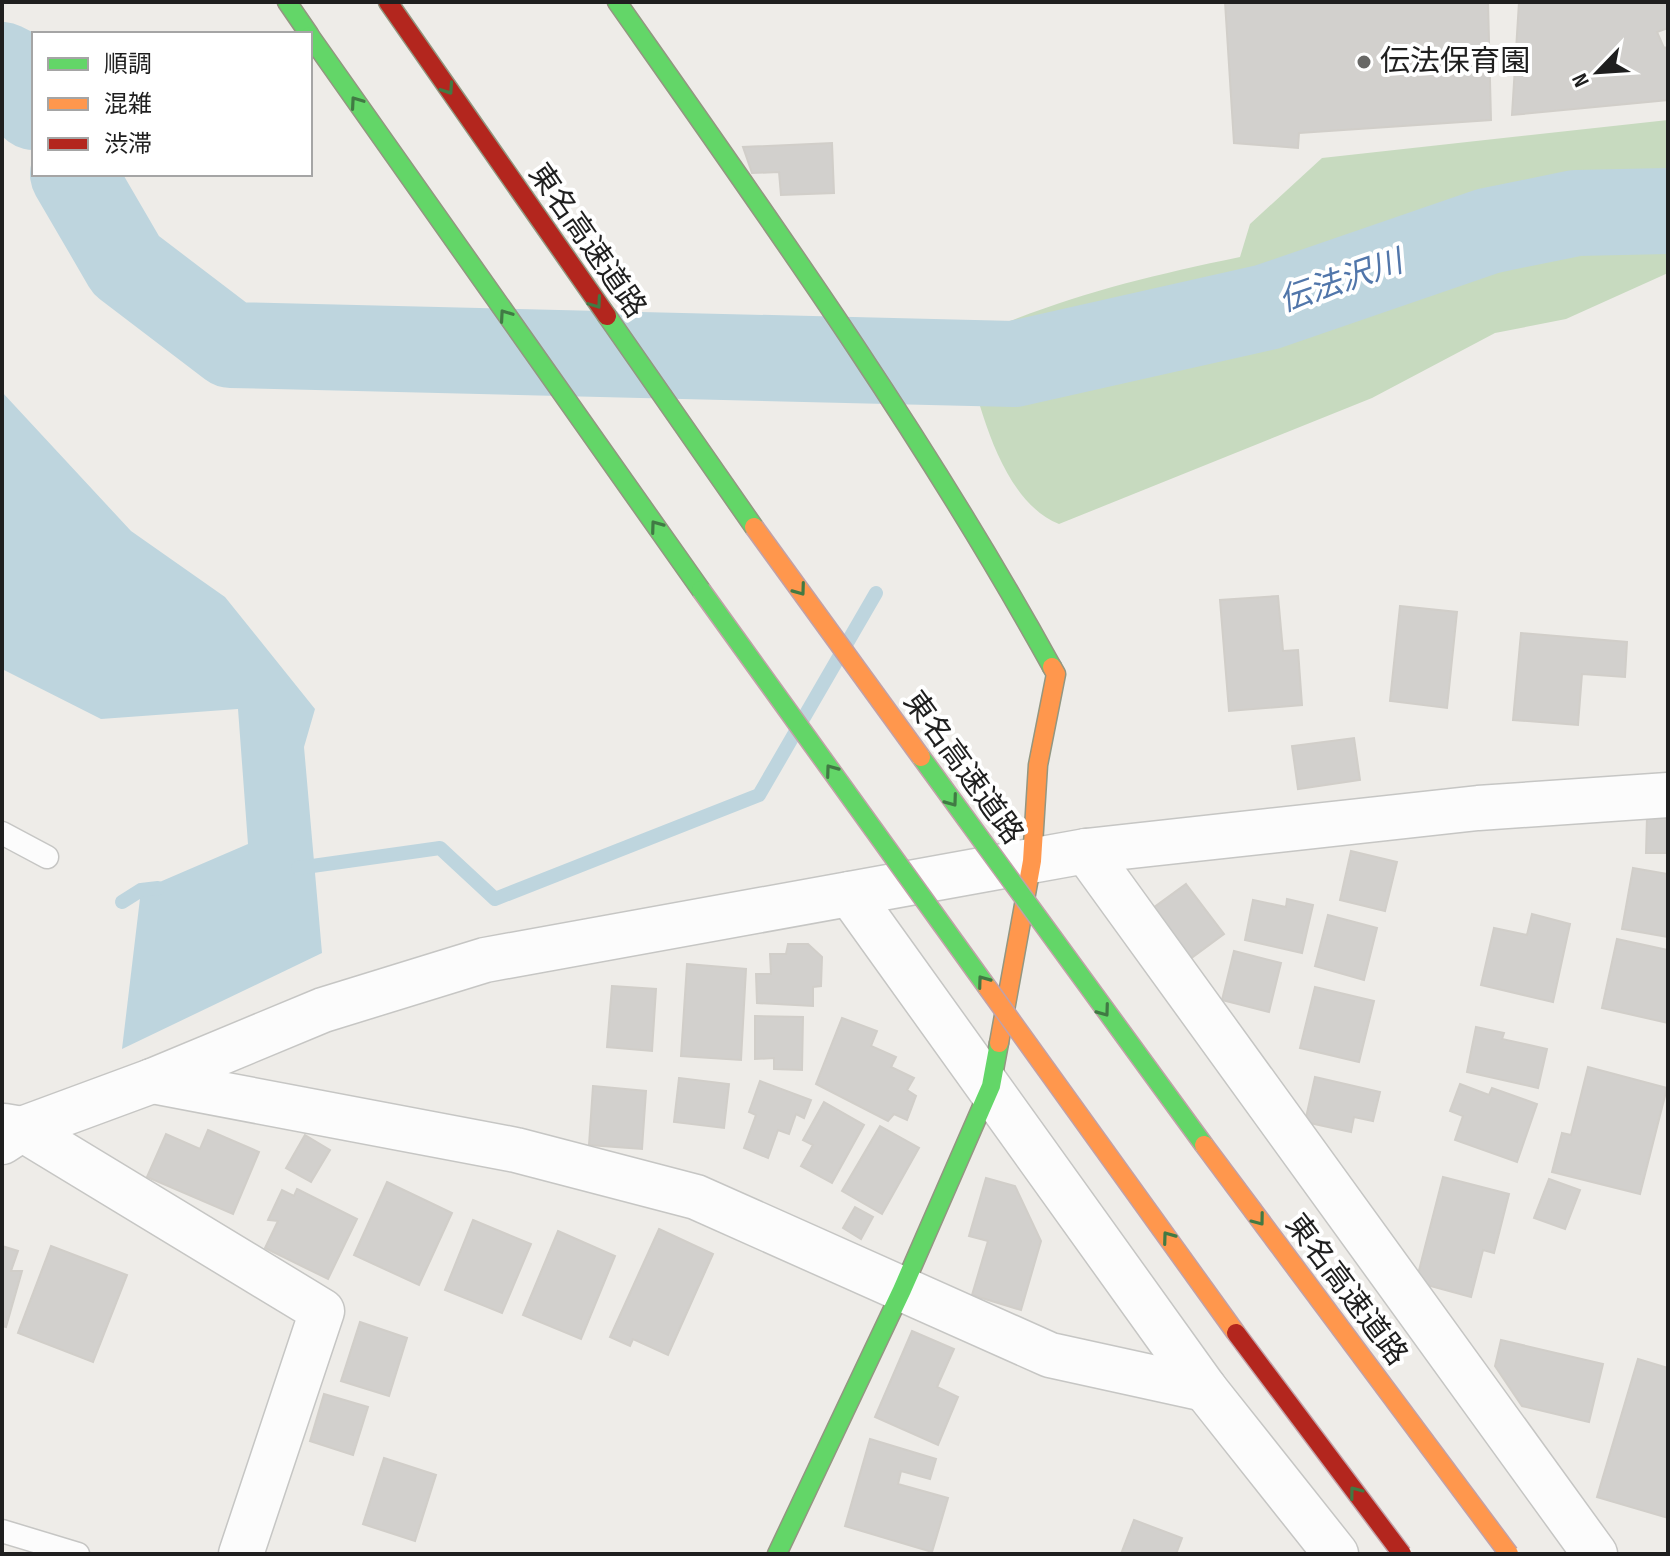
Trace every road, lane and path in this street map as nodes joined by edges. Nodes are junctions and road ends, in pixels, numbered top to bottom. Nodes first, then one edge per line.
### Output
1 (287, 2) edge
2 (388, 2) edge
3 (617, 2) edge
4 (307, 32) edge
5 (312, 39) edge
6 (1668, 795) edge
7 (2, 833) edge
8 (1086, 851) junction
9 (47, 857) dead end
10 (1032, 861) junction
11 (850, 894) junction
12 (152, 1081) junction
13 (991, 1086) junction
14 (9, 1132) edge
15 (902, 1290) junction
16 (1205, 1389) junction
17 (2, 1531) edge
18 (78, 1554) edge
19 (241, 1554) edge
20 (777, 1554) edge
21 (1336, 1554) edge
22 (1402, 1554) edge
23 (1509, 1554) edge
24 (1595, 1554) edge

1 - 4 main road
2 -> 23 main road, 東名高速道路, bridge
3 - 10 main road
22 -> 5 main road, bridge
6 - 8 street
7 - 9 lane
8 - 10 street
8 - 24 street
10 - 11 street
10 - 13 main road
11 - 12 street
11 - 13 street
12 - 14 street
12 - 15 street
13 - 15 main road
13 - 16 street
14 - 19 street
15 - 16 street
15 - 20 main road
16 - 21 street
17 - 18 lane

